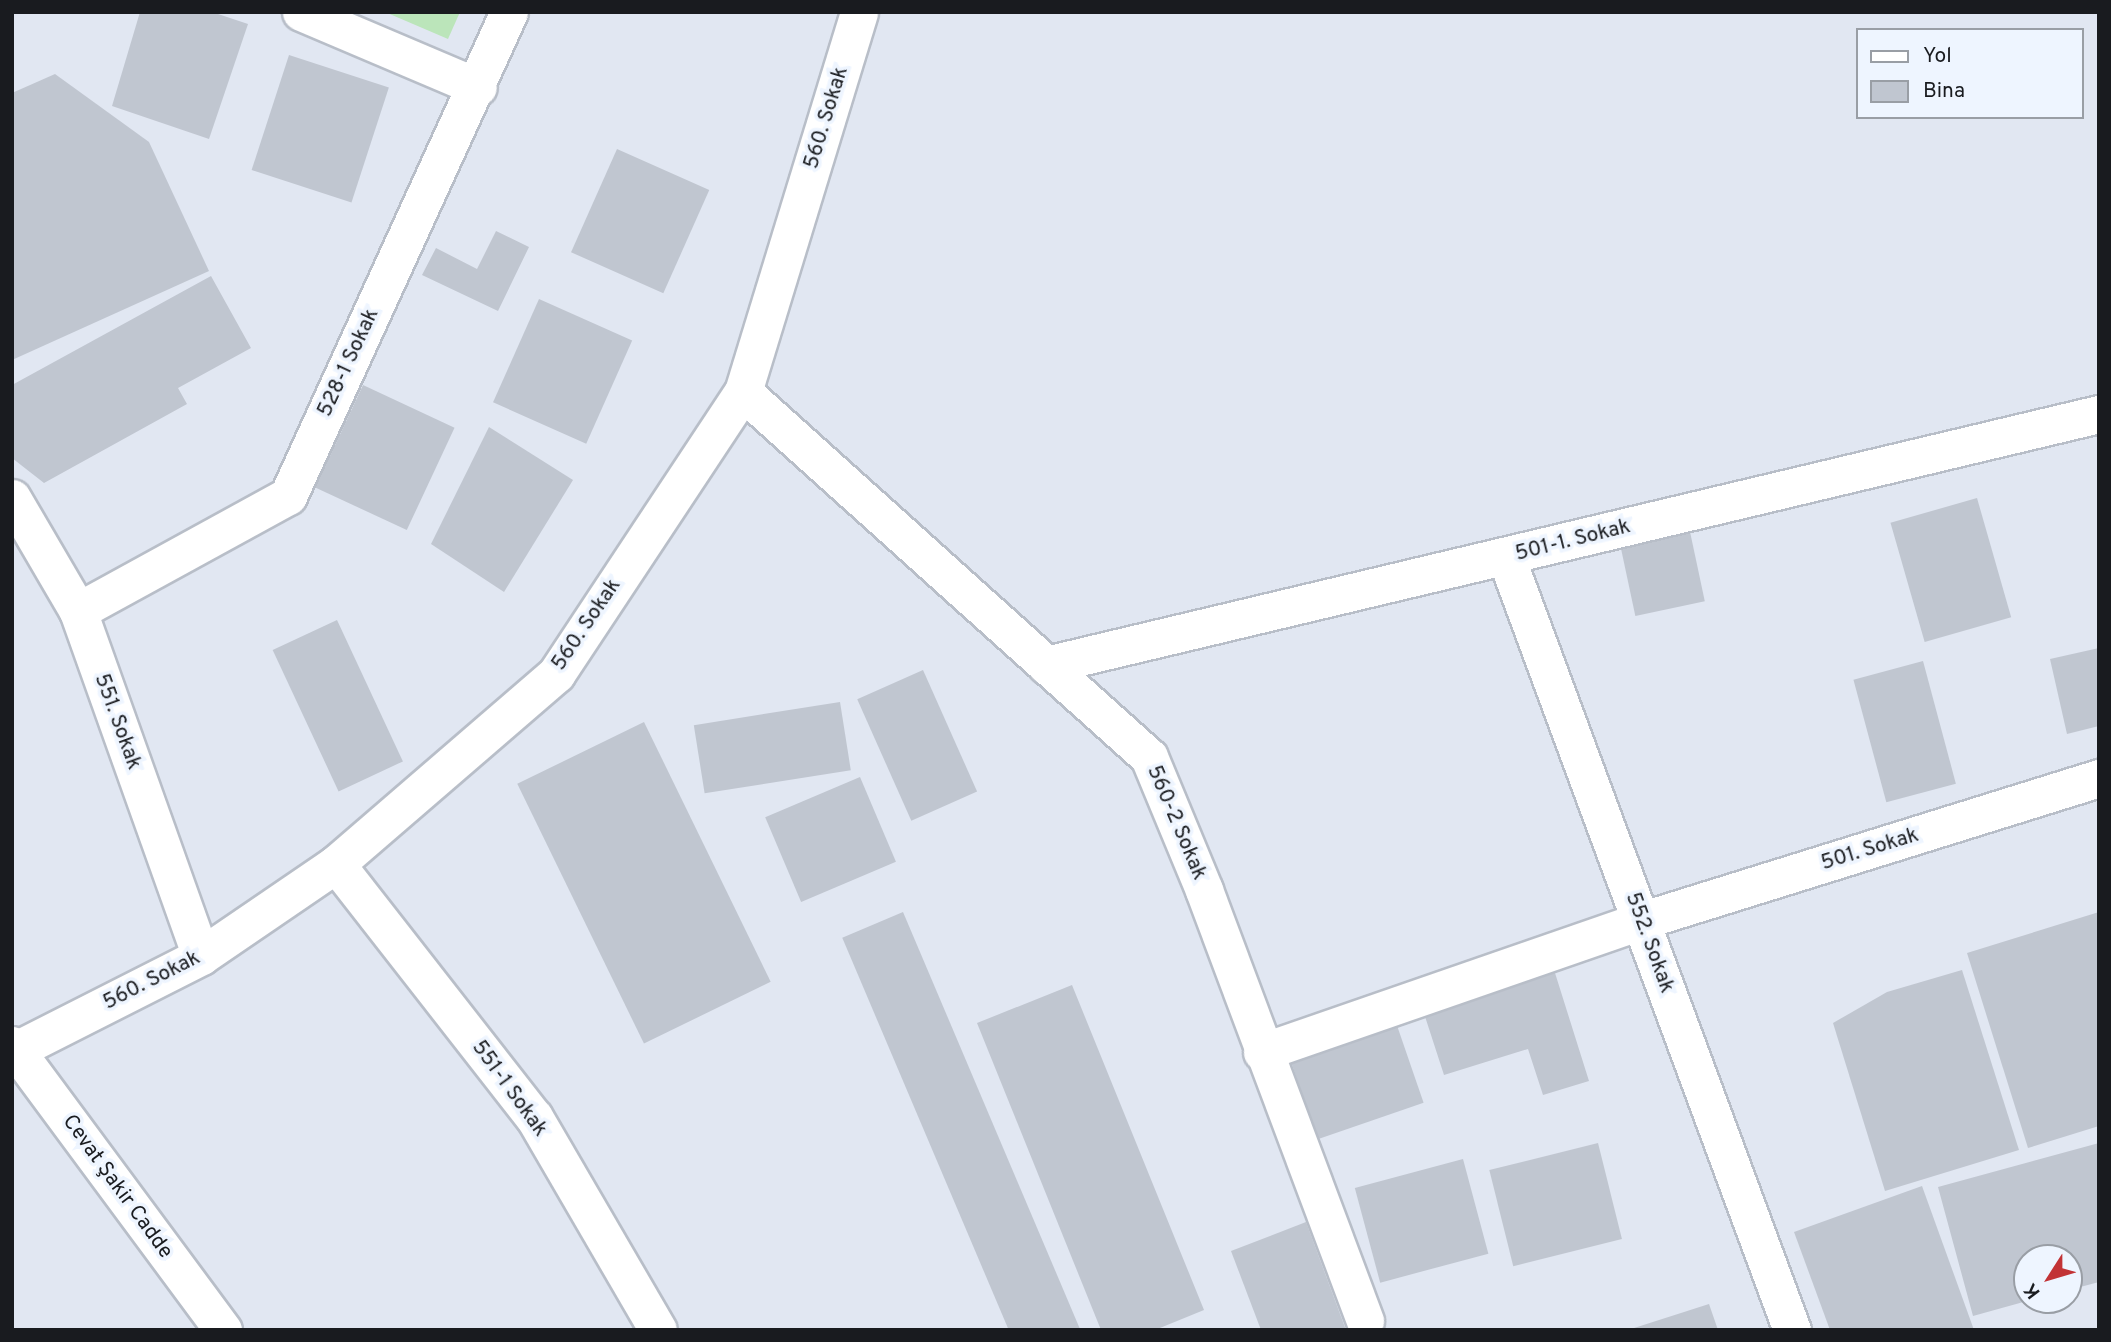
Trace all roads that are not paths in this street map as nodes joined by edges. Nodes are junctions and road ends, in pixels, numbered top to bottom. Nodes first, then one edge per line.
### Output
1 (301, 12) edge
2 (509, 12) edge
3 (858, 13) edge
4 (478, 87) junction
5 (743, 392) junction
6 (2099, 414) edge
7 (12, 498) edge
8 (1506, 557) junction
9 (78, 611) junction
10 (1046, 665) junction
11 (2099, 778) edge
12 (336, 864) junction
13 (1640, 921) junction
14 (201, 956) junction
15 (14, 1047) edge
16 (1262, 1052) junction
17 (1365, 1321) dead end
18 (223, 1330) edge
19 (658, 1330) edge
20 (1792, 1330) edge

1 - 4 street
2 - 4 street, 528-1 Sokak
3 - 5 street, 560. Sokak
4 - 9 street, 528-1 Sokak
5 - 10 street, 560-2 Sokak
5 - 12 street, 560. Sokak
6 - 8 street, 501-1. Sokak
7 - 9 street, 551. Sokak
8 - 10 street, 501-1. Sokak
8 - 13 street, 552. Sokak
9 - 14 street, 551. Sokak
10 - 16 street, 560-2 Sokak
11 - 13 street, 501. Sokak
12 - 14 street, 560. Sokak
12 - 19 street, 551-1 Sokak
13 - 16 street, 501. Sokak
13 - 20 street, 552. Sokak
14 - 15 street, 560. Sokak
15 - 18 street, Cevat Şakir Cadde
16 - 17 street, 560-2 Sokak

